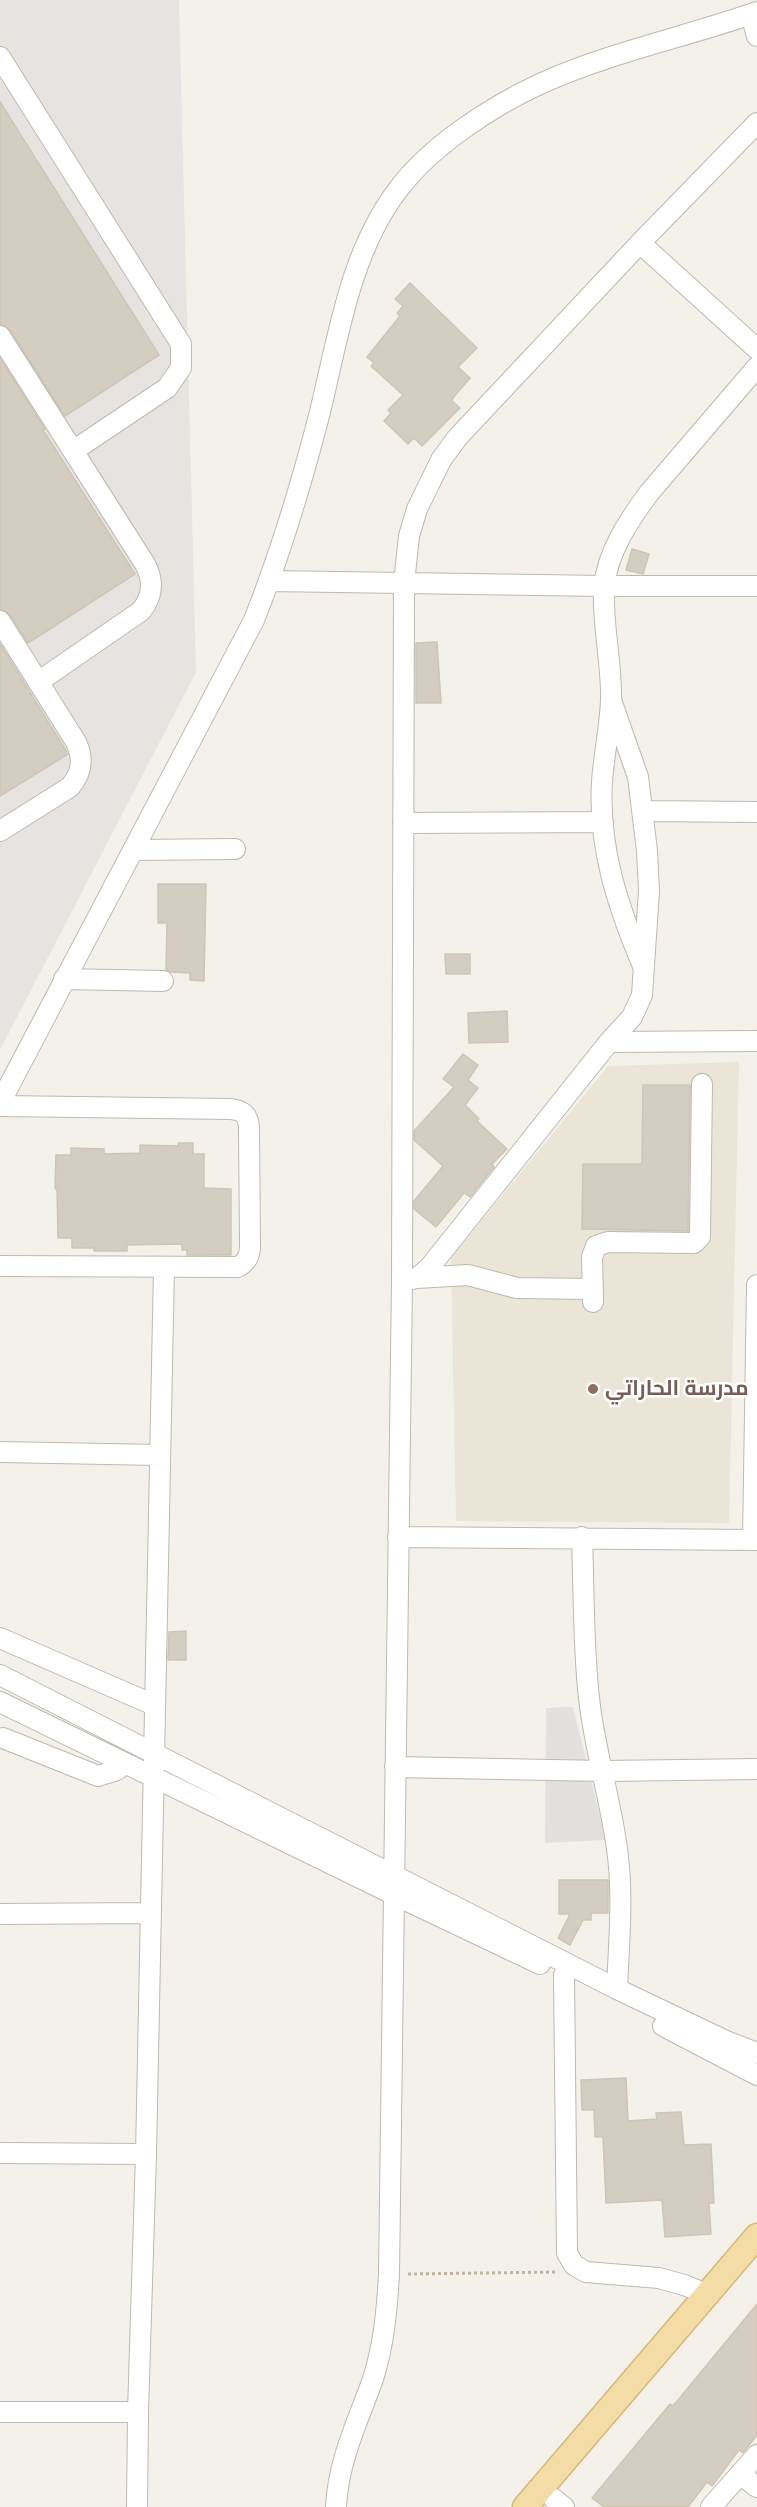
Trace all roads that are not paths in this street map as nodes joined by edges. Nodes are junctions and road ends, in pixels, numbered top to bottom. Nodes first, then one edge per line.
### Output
1 (754, 13) edge
2 (757, 36) edge
3 (0, 57) edge
4 (757, 123) edge
5 (640, 243) junction
6 (0, 336) edge
7 (757, 349) edge
8 (757, 367) edge
9 (73, 451) junction
10 (270, 580) junction
11 (404, 583) junction
12 (604, 586) junction
13 (757, 586) edge
14 (0, 621) edge
15 (38, 681) junction
16 (611, 700) junction
17 (644, 811) junction
18 (757, 812) edge
19 (603, 822) junction
20 (403, 823) junction
21 (0, 831) edge
22 (235, 849) dead end
23 (133, 850) junction
24 (645, 970) junction
25 (64, 979) junction
26 (163, 981) dead end
27 (757, 1041) edge
28 (609, 1042) junction
29 (702, 1084) dead end
30 (0, 1105) edge
31 (0, 1266) edge
32 (164, 1268) junction
33 (410, 1280) junction
34 (757, 1285) edge
35 (757, 1313) edge
36 (0, 1452) edge
37 (159, 1455) junction
38 (398, 1537) junction
39 (582, 1537) junction
40 (755, 1540) edge
41 (0, 1638) edge
42 (0, 1675) edge
43 (0, 1702) edge
44 (154, 1705) junction
45 (3, 1738) dead end
46 (153, 1753) junction
47 (125, 1763) junction
48 (395, 1767) junction
49 (757, 1769) edge
50 (604, 1771) junction
51 (152, 1777) junction
52 (394, 1875) junction
53 (395, 1895) junction
54 (151, 1913) junction
55 (0, 1914) edge
56 (564, 1975) junction
57 (617, 1989) junction
58 (757, 2053) edge
59 (757, 2075) edge
60 (0, 2153) edge
61 (146, 2154) junction
62 (757, 2236) edge
63 (757, 2257) edge
64 (709, 2295) junction
65 (0, 2412) edge
66 (138, 2412) junction
67 (757, 2455) edge
68 (740, 2474) junction
69 (757, 2487) edge
70 (555, 2504) edge
71 (137, 2507) edge
72 (336, 2507) edge
73 (525, 2507) edge
74 (711, 2507) edge

1 - 2 street
1 - 10 street
3 - 9 street
4 - 5 street
5 - 7 street
5 - 11 street
6 - 9 street
8 - 12 street
9 - 15 street
10 - 11 street
10 - 23 street
11 - 12 street
11 - 20 street
12 - 13 street
12 - 16 street
14 - 15 street
15 - 21 street
16 - 17 street
16 - 19 street
17 - 18 street
17 - 24 street
19 - 20 street
19 - 24 street
20 - 33 street
22 - 23 street
23 - 25 street
24 - 28 street
25 - 26 street
25 - 30 street
27 - 28 street
28 - 33 street
29 - 33 street
30 - 32 street
31 - 32 street
32 - 37 street
33 - 38 street
34 - 35 street
35 - 40 street
36 - 37 street
37 - 44 street
38 - 39 street
38 - 48 street
39 - 40 street
39 - 50 street
41 - 44 street
42 - 46 street
43 - 47 street
44 - 46 street
45 - 47 street
46 - 51 street
46 - 52 street
47 - 51 street
48 - 50 street
48 - 52 street
49 - 50 street
50 - 57 street
51 - 53 street
51 - 54 street
52 - 53 street
52 - 57 street
53 - 56 street
53 - 72 street
54 - 55 street
54 - 61 street
56 - 59 street
56 - 64 street
57 - 58 street
60 - 61 street
61 - 66 street
62 - 64 main road
63 - 70 main road
64 - 73 main road
65 - 66 street
66 - 71 street
67 - 68 street
68 - 69 street
68 - 74 street

